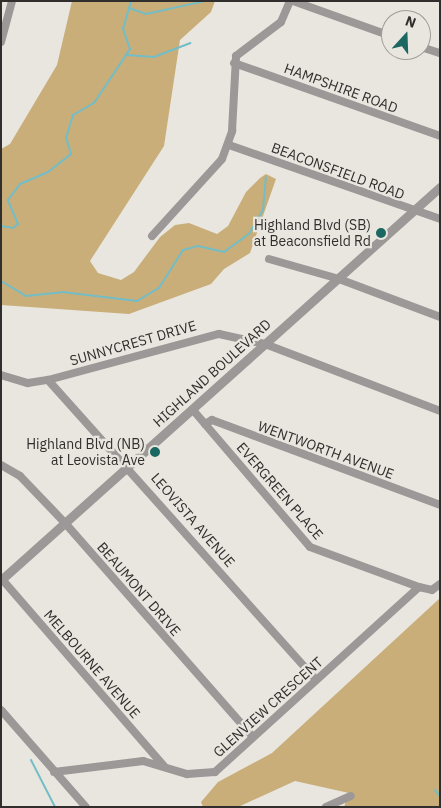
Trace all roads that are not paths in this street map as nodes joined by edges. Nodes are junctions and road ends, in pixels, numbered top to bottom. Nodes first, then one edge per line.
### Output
1 (12, 1) edge
2 (291, 1) edge
3 (381, 32) edge
4 (1, 42) edge
5 (234, 63) junction
6 (440, 136) edge
7 (229, 145) junction
8 (440, 187) edge
9 (414, 211) junction
10 (440, 219) edge
11 (152, 236) dead end
12 (269, 259) dead end
13 (339, 279) junction
14 (440, 317) edge
15 (265, 344) junction
16 (1, 375) edge
17 (48, 380) junction
18 (193, 410) junction
19 (440, 412) edge
20 (205, 424) junction
21 (1, 465) edge
22 (129, 466) junction
23 (440, 505) edge
24 (65, 523) junction
25 (1, 579) edge
26 (440, 584) edge
27 (419, 587) junction
28 (316, 680) junction
29 (1, 710) edge
30 (253, 737) junction
31 (164, 766) junction
32 (54, 772) junction
33 (351, 796) dead end
34 (86, 807) edge
35 (326, 807) edge

1 - 4 street
2 - 3 street
2 - 5 street
5 - 6 street, HAMPSHIRE ROAD
5 - 7 street
7 - 9 street, BEACONSFIELD ROAD
7 - 11 street
8 - 9 street, HIGHLAND BOULEVARD
9 - 10 street, BEACONSFIELD ROAD
9 - 13 street, HIGHLAND BOULEVARD
12 - 13 street
13 - 14 street
13 - 15 street, HIGHLAND BOULEVARD
15 - 17 street, SUNNYCREST DRIVE
15 - 18 street, HIGHLAND BOULEVARD
15 - 19 street, SUNNYCREST DRIVE
16 - 17 street, SUNNYCREST DRIVE
17 - 22 street, LEOVISTA AVENUE
18 - 20 street, EVERGREEN PLACE
18 - 22 street, HIGHLAND BOULEVARD
20 - 23 street, WENTWORTH AVENUE
20 - 27 street, EVERGREEN PLACE
21 - 24 street, BEAUMONT DRIVE
22 - 24 street, HIGHLAND BOULEVARD
22 - 28 street, LEOVISTA AVENUE
24 - 25 street, HIGHLAND BOULEVARD
24 - 30 street, BEAUMONT DRIVE
25 - 31 street, MELBOURNE AVENUE
26 - 27 street
27 - 28 street, GLENVIEW CRESCENT
28 - 30 street, GLENVIEW CRESCENT
29 - 32 street
30 - 31 street, GLENVIEW CRESCENT
31 - 32 street, GLENVIEW CRESCENT
32 - 34 street
33 - 35 street

